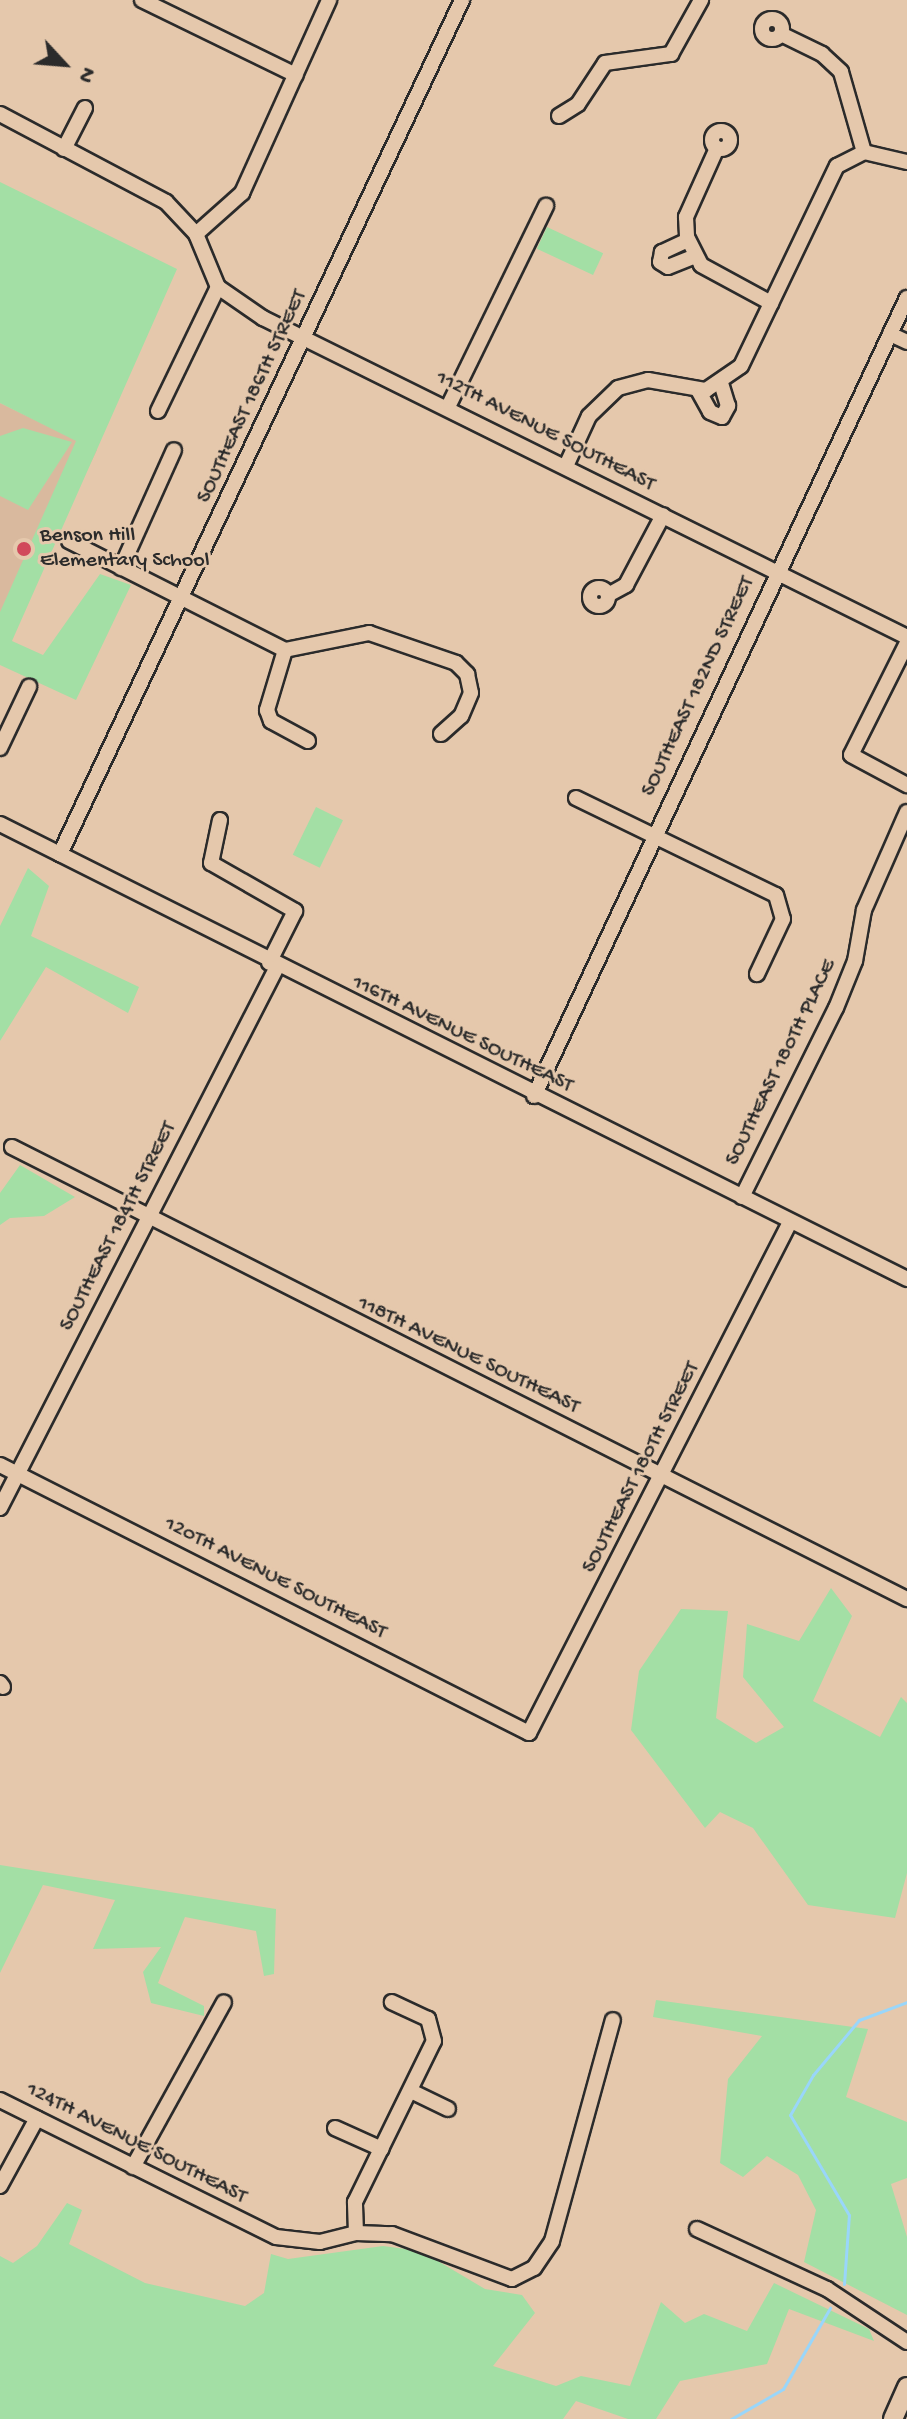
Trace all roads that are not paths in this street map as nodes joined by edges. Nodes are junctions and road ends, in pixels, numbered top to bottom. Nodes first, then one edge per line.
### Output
1 (142, 0) edge
2 (329, 0) edge
3 (462, 0) edge
4 (701, 0) edge
5 (781, 34) dead end
6 (296, 75) junction
7 (85, 108) dead end
8 (0, 114) edge
9 (559, 116) dead end
10 (717, 148) dead end
11 (64, 149) junction
12 (864, 152) junction
13 (907, 162) edge
14 (546, 206) dead end
15 (196, 234) junction
16 (218, 287) junction
17 (907, 298) edge
18 (771, 303) junction
19 (890, 334) junction
20 (304, 338) junction
21 (907, 342) edge
22 (721, 383) junction
23 (698, 390) junction
24 (448, 407) junction
25 (158, 411) dead end
26 (174, 450) dead end
27 (566, 466) junction
28 (663, 515) junction
29 (69, 541) dead end
30 (121, 568) junction
31 (777, 572) junction
32 (608, 595) dead end
33 (183, 599) junction
34 (907, 640) edge
35 (285, 650) junction
36 (29, 687) dead end
37 (441, 734) dead end
38 (308, 741) dead end
39 (0, 748) edge
40 (907, 785) edge
41 (576, 798) dead end
42 (907, 812) edge
43 (220, 820) dead end
44 (0, 824) edge
45 (655, 834) junction
46 (60, 854) junction
47 (273, 965) junction
48 (757, 974) dead end
49 (534, 1096) junction
50 (12, 1147) dead end
51 (742, 1197) junction
52 (148, 1219) junction
53 (790, 1222) junction
54 (907, 1279) edge
55 (0, 1465) edge
56 (17, 1474) junction
57 (663, 1478) junction
58 (0, 1508) edge
59 (907, 1599) edge
60 (529, 1733) joint
61 (224, 2002) dead end
62 (392, 2002) dead end
63 (613, 2020) dead end
64 (411, 2091) junction
65 (0, 2100) edge
66 (448, 2109) dead end
67 (37, 2118) junction
68 (335, 2128) dead end
69 (382, 2149) junction
70 (133, 2167) junction
71 (0, 2186) edge
72 (697, 2229) dead end
73 (356, 2233) junction
74 (907, 2342) edge
75 (907, 2387) edge
76 (893, 2419) edge

1 - 6 street
2 - 6 street
3 - 20 street, SOUTHEAST 186TH STREET
4 - 9 street
5 - 12 street
6 - 15 street
7 - 11 street
8 - 11 street
10 - 18 street
11 - 15 street
12 - 13 street
12 - 18 street
14 - 24 street
15 - 16 street
16 - 20 street, 112TH AVENUE SOUTHEAST
16 - 25 street
17 - 19 street, SOUTHEAST 182ND STREET
18 - 22 street
19 - 21 street
19 - 31 street, SOUTHEAST 182ND STREET
20 - 24 street, 112TH AVENUE SOUTHEAST
20 - 33 street, SOUTHEAST 186TH STREET
22 - 23 street
22 - 23 street
23 - 27 street
24 - 27 street, 112TH AVENUE SOUTHEAST
26 - 30 street
27 - 28 street, 112TH AVENUE SOUTHEAST
28 - 31 street, 112TH AVENUE SOUTHEAST
28 - 32 street
29 - 30 street
30 - 33 street
31 - 34 street, 112TH AVENUE SOUTHEAST
31 - 45 street, SOUTHEAST 182ND STREET
33 - 35 street
33 - 46 street, SOUTHEAST 186TH STREET
34 - 40 street
35 - 37 street
35 - 38 street
36 - 39 street
41 - 45 street
42 - 51 street, SOUTHEAST 180TH PLACE
43 - 47 street, SOUTHEAST 184TH STREET
44 - 46 street, 116TH AVENUE SOUTHEAST
45 - 48 street
45 - 49 street, SOUTHEAST 182ND STREET
46 - 47 street, 116TH AVENUE SOUTHEAST
47 - 49 street, 116TH AVENUE SOUTHEAST
47 - 52 street, SOUTHEAST 184TH STREET
49 - 51 street, 116TH AVENUE SOUTHEAST
50 - 52 street, 118TH AVENUE SOUTHEAST
51 - 53 street, 116TH AVENUE SOUTHEAST
52 - 56 street, SOUTHEAST 184TH STREET
52 - 57 street, 118TH AVENUE SOUTHEAST
53 - 54 street, 116TH AVENUE SOUTHEAST
53 - 57 street, SOUTHEAST 180TH STREET
55 - 56 street, 120TH AVENUE SOUTHEAST
56 - 58 street, SOUTHEAST 184TH STREET
56 - 60 street, 120TH AVENUE SOUTHEAST
57 - 59 street, 118TH AVENUE SOUTHEAST
57 - 60 street, SOUTHEAST 180TH STREET
61 - 70 street
62 - 64 street
63 - 73 street, 124TH AVENUE SOUTHEAST
64 - 66 street
64 - 69 street
65 - 67 street, 124TH AVENUE SOUTHEAST
67 - 70 street, 124TH AVENUE SOUTHEAST
67 - 71 street
68 - 69 street
69 - 73 street
70 - 73 street, 124TH AVENUE SOUTHEAST
72 - 74 street
75 - 76 main road

